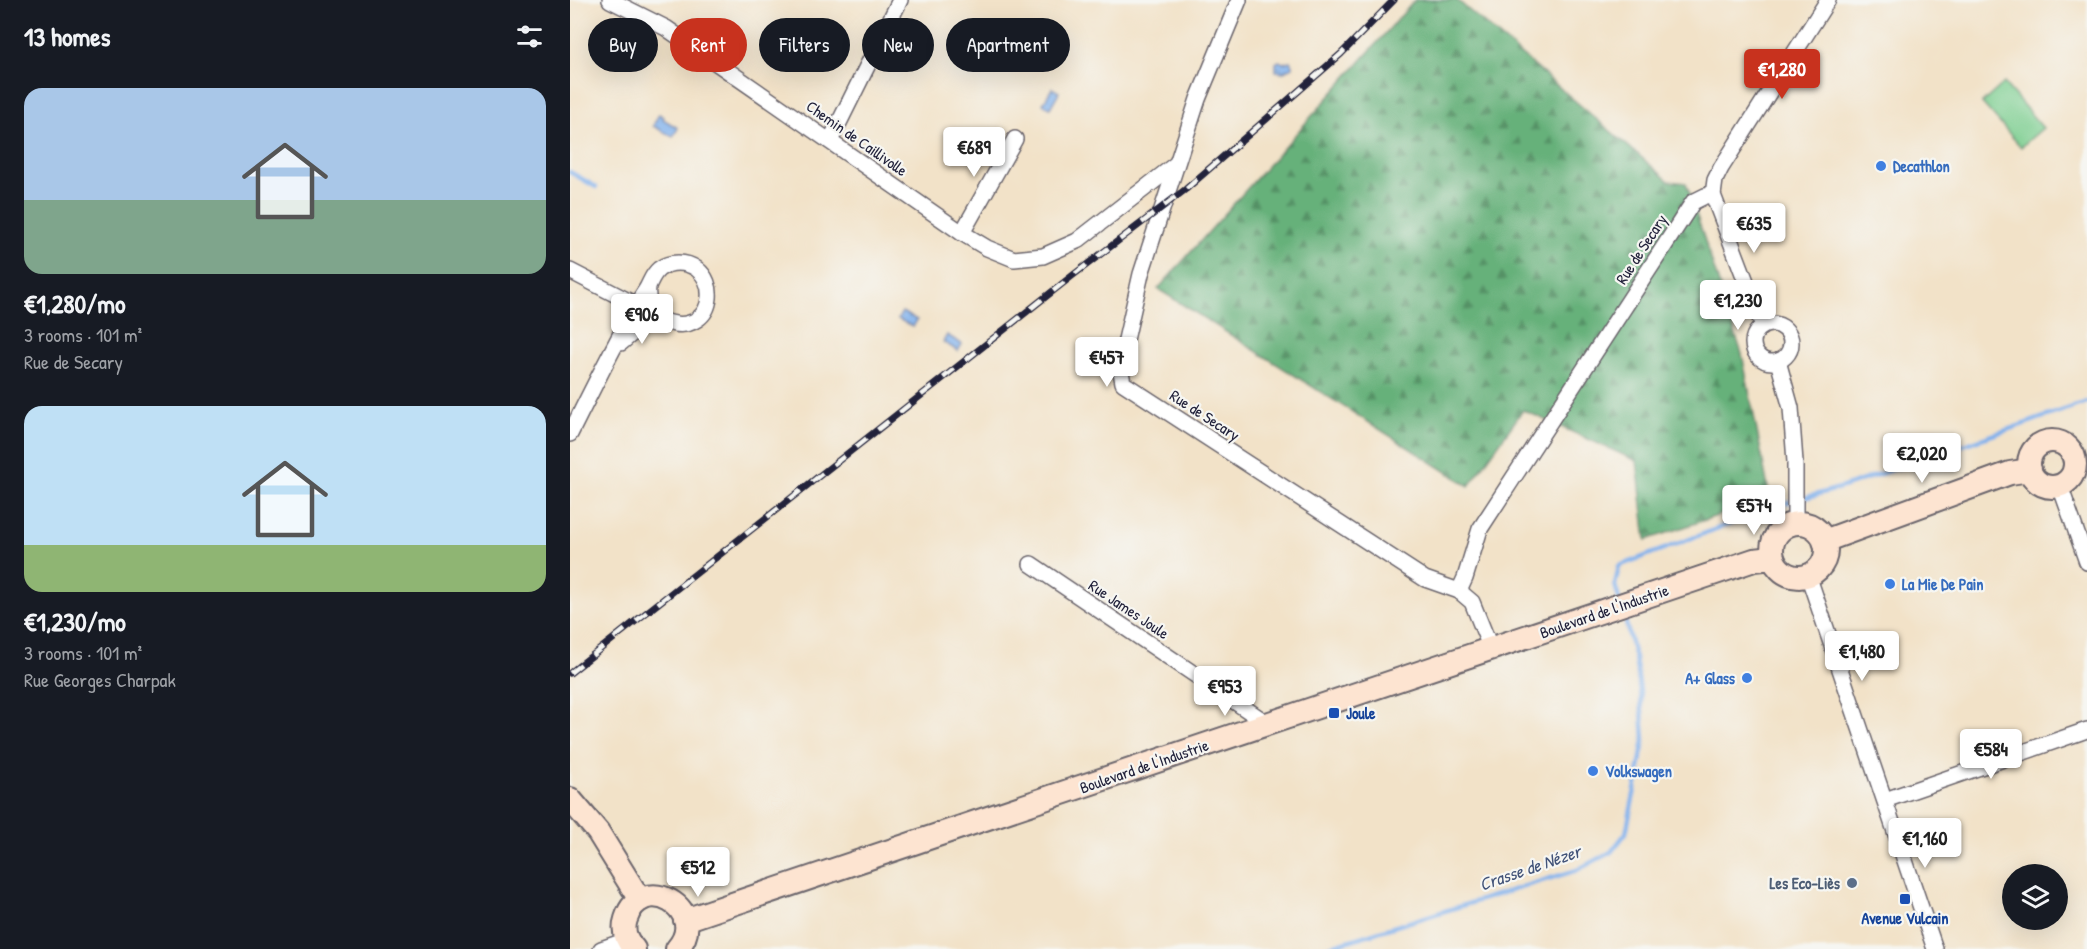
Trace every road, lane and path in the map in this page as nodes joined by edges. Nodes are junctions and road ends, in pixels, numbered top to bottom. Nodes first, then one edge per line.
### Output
1 (610, 0) edge
2 (900, 0) edge
3 (1828, 0) edge
4 (1237, 1) edge
5 (1015, 139) dead end
6 (830, 141) junction
7 (1176, 164) junction
8 (1713, 195) junction
9 (962, 233) junction
10 (570, 271) edge
11 (648, 287) junction
12 (636, 305) junction
13 (663, 321) junction
14 (1763, 326) junction
15 (612, 351) junction
16 (1778, 361) junction
17 (570, 434) edge
18 (2081, 456) edge
19 (2030, 470) junction
20 (2060, 486) junction
21 (1795, 507) junction
22 (1824, 541) junction
23 (1773, 558) junction
24 (2087, 562) edge
25 (1031, 564) dead end
26 (1808, 575) junction
27 (1459, 591) junction
28 (1491, 649) junction
29 (1268, 724) junction
30 (2087, 730) edge
31 (570, 799) edge
32 (1885, 800) junction
33 (640, 900) junction
34 (686, 920) junction
35 (630, 945) edge
36 (601, 949) edge
37 (677, 949) edge
38 (1935, 949) edge

1 - 6 street, Chemin de Caillivolle
2 - 6 street
3 - 8 street
4 - 7 street, Rue de Secary
5 - 9 street
6 - 9 street, Chemin de Caillivolle
7 - 9 street, Chemin de Caillivolle
7 - 27 street, Rue de Secary
8 - 14 street
8 - 27 street, Rue de Secary
10 - 12 street
11 - 12 street
11 - 13 street
11 - 13 street
12 - 15 street
13 - 15 street
14 - 16 street
14 - 16 street
15 - 17 street
16 - 21 street
18 - 19 street
18 - 20 street
19 - 20 street
19 - 22 street
20 - 24 street
21 - 22 street
21 - 23 street
22 - 26 street
23 - 26 street
23 - 28 street, Boulevard de l'Industrie
25 - 29 street, Rue James Joule
26 - 32 street
27 - 28 street
28 - 29 street, Boulevard de l'Industrie
29 - 34 street, Boulevard de l'Industrie
30 - 32 street
31 - 33 street
32 - 38 street
33 - 34 street
33 - 35 street
34 - 37 street
35 - 36 street

